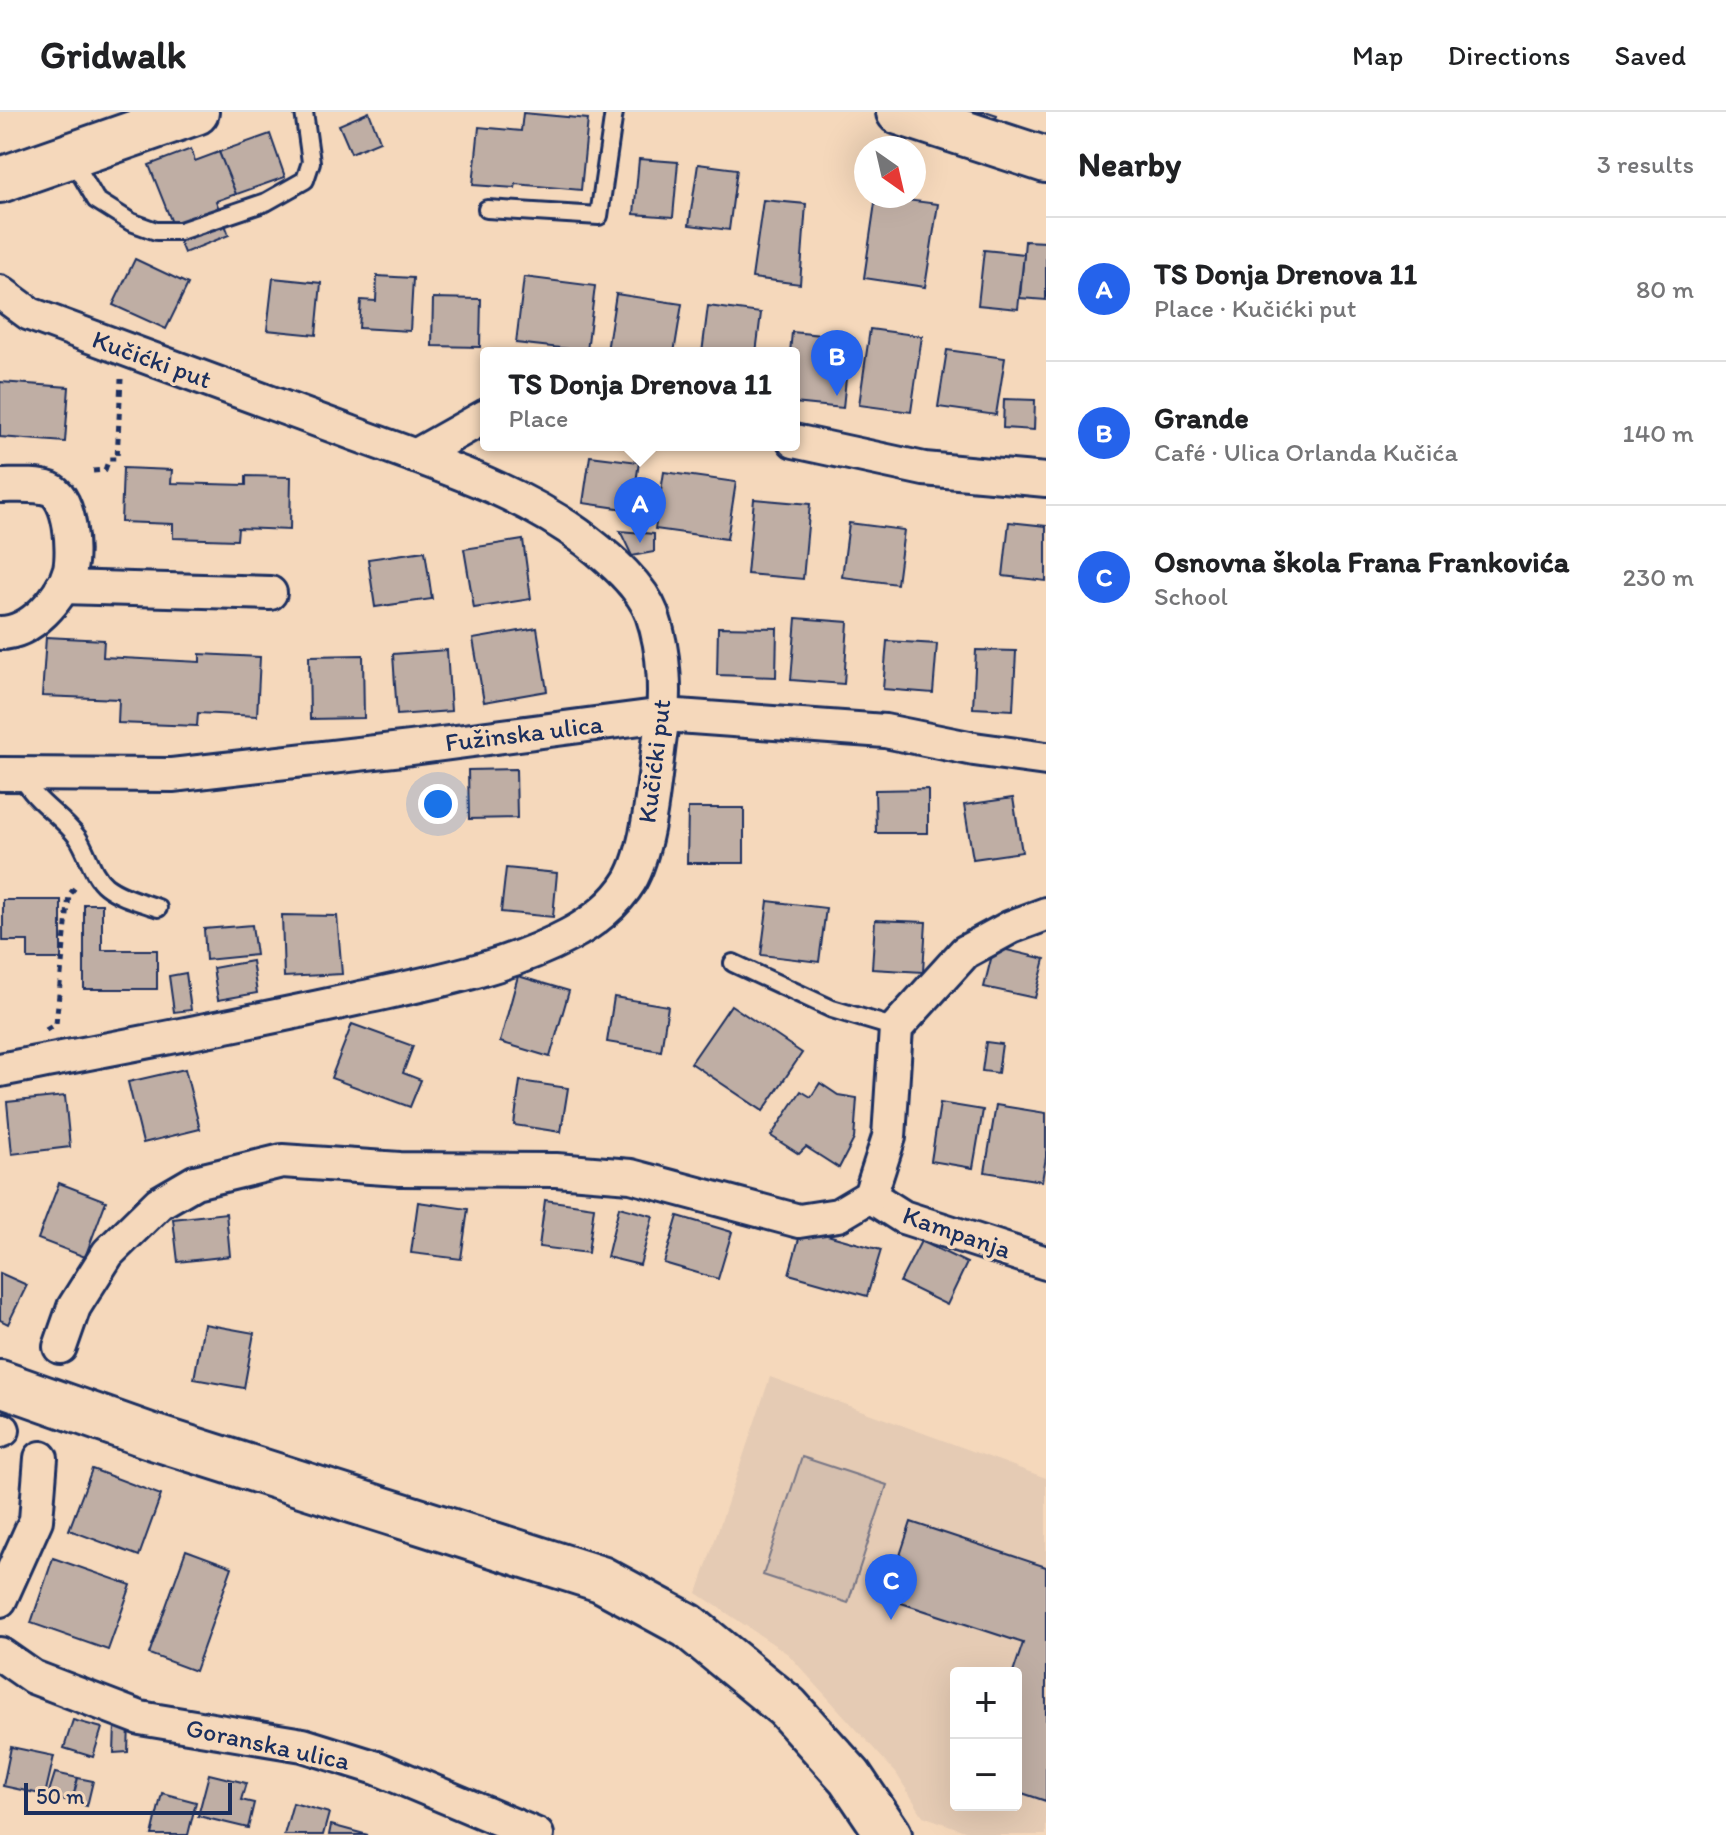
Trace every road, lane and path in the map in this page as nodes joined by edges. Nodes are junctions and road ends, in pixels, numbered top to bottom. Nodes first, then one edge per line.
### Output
1 (196, 112) edge
2 (304, 112) edge
3 (614, 112) edge
4 (899, 112) edge
5 (70, 156) junction
6 (1046, 160) edge
7 (0, 180) edge
8 (487, 209) dead end
9 (0, 292) edge
10 (121, 370) dead end
11 (480, 419) edge
12 (800, 442) edge
13 (415, 456) junction
14 (93, 471) dead end
15 (1046, 480) edge
16 (0, 486) edge
17 (62, 587) junction
18 (270, 593) dead end
19 (0, 633) edge
20 (664, 715) junction
21 (1046, 759) edge
22 (10, 774) edge
23 (96, 873) junction
24 (158, 908) dead end
25 (1046, 914) edge
26 (733, 963) dead end
27 (896, 1028) junction
28 (36, 1036) dead end
29 (0, 1070) edge
30 (870, 1196) junction
31 (1046, 1263) edge
32 (60, 1347) dead end
33 (0, 1383) edge
34 (41, 1458) dead end
35 (0, 1600) edge
36 (0, 1654) edge
37 (537, 1835) edge
38 (889, 1835) edge

1 - 5 street
2 - 5 lane
3 - 8 lane
4 - 6 street
5 - 7 street
9 - 13 street, Kučićki put
10 - 14 path
11 - 13 street
12 - 15 street
13 - 20 street, Kučićki put
16 - 17 street
17 - 18 street
17 - 19 street
20 - 21 street, Fužinska ulica
20 - 22 street, Fužinska ulica
20 - 29 street, Kučićki put
22 - 23 lane
23 - 24 lane
23 - 28 path
25 - 27 street
26 - 27 lane
27 - 30 street
30 - 31 street, Kampanja
30 - 32 street
33 - 38 street
34 - 35 street
36 - 37 street, Goranska ulica

